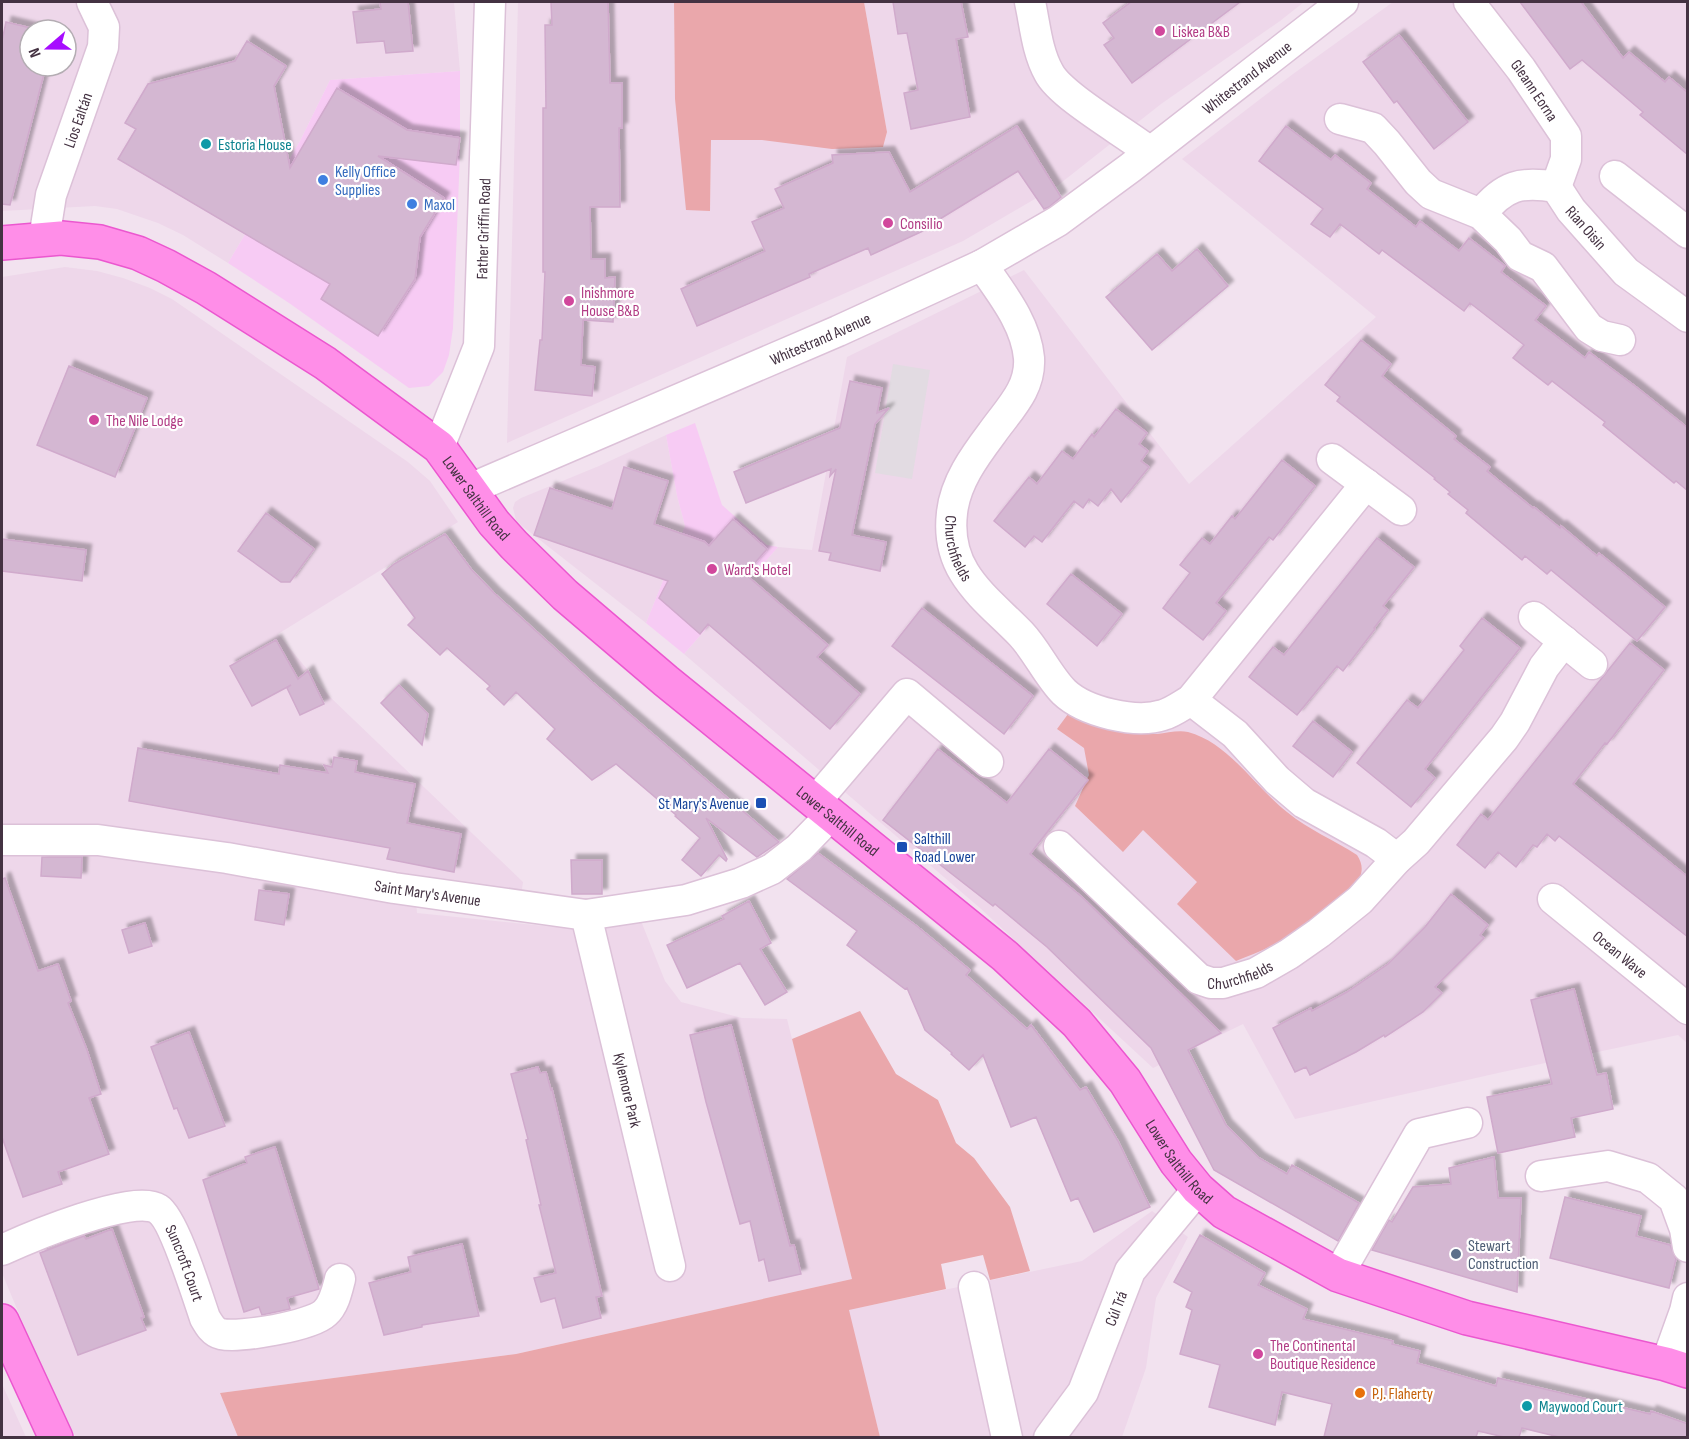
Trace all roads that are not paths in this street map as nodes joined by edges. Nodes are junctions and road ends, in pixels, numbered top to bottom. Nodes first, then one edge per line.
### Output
1 (92, 2) edge
2 (490, 2) edge
3 (1030, 2) edge
4 (1343, 2) edge
5 (1469, 2) edge
6 (1340, 119) dead end
7 (1150, 152) junction
8 (1615, 176) dead end
9 (1556, 187) junction
10 (1481, 214) junction
11 (1688, 233) edge
12 (44, 239) junction
13 (2, 243) edge
14 (982, 265) junction
15 (1688, 317) edge
16 (1620, 340) dead end
17 (440, 447) junction
18 (1332, 459) dead end
19 (1366, 484) junction
20 (470, 489) junction
21 (1401, 510) dead end
22 (1534, 617) dead end
23 (1564, 641) junction
24 (1592, 664) dead end
25 (1191, 700) junction
26 (988, 762) dead end
27 (823, 808) junction
28 (2, 840) edge
29 (1059, 846) dead end
30 (1397, 859) junction
31 (1553, 899) dead end
32 (586, 915) junction
33 (1688, 1009) edge
34 (1467, 1123) dead end
35 (1541, 1176) dead end
36 (1198, 1189) junction
37 (1688, 1247) edge
38 (2, 1250) edge
39 (670, 1266) dead end
40 (1338, 1275) junction
41 (340, 1279) dead end
42 (974, 1287) dead end
43 (1688, 1298) edge
44 (2, 1321) edge
45 (1677, 1367) edge
46 (56, 1437) edge
47 (1007, 1437) edge
48 (1049, 1437) edge

1 - 12 street, Lios Ealtán
2 - 17 street, Father Griffin Road
3 - 7 street
4 - 7 street, Whitestrand Avenue
5 - 9 street, Gleann Eorna
6 - 10 street
7 - 14 street, Whitestrand Avenue
8 - 11 street
9 - 10 street, Rian Oisin
9 - 15 street, Rian Oisin
10 - 16 street
12 - 13 main road, Lower Salthill Road
12 - 17 main road, Lower Salthill Road
14 - 20 street, Whitestrand Avenue
14 - 25 street, Churchfields
17 - 20 main road, Lower Salthill Road
18 - 19 street
19 - 21 street
19 - 25 street, Churchfields
20 - 27 main road, Lower Salthill Road
22 - 23 street
23 - 24 street
23 - 30 street, Churchfields
25 - 30 street
26 - 27 street
27 - 32 street, Saint Mary's Avenue
27 - 36 main road, Lower Salthill Road
28 - 32 street, Saint Mary's Avenue
29 - 30 street, Churchfields
31 - 33 street, Ocean Wave
32 - 39 street, Kylemore Park
34 - 40 street
35 - 37 street
36 - 40 main road, Lower Salthill Road
36 - 48 street, Cúl Trá
38 - 41 street, Suncroft Court
40 - 45 main road, Lower Salthill Road
42 - 47 street
43 - 45 street
44 - 46 main road

